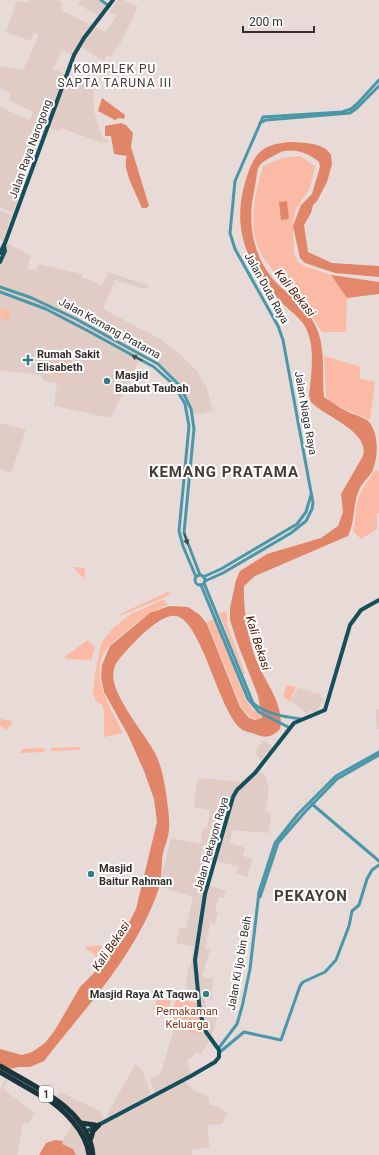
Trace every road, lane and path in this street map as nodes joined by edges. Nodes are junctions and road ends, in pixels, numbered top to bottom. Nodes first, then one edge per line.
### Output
1 (101, 0) edge
2 (113, 0) edge
3 (109, 6) junction
4 (378, 83) edge
5 (333, 114) junction
6 (260, 123) junction
7 (4, 246) junction
8 (0, 253) edge
9 (0, 262) edge
10 (0, 287) edge
11 (0, 292) edge
12 (14, 292) junction
13 (12, 296) junction
14 (32, 298) junction
15 (30, 303) junction
16 (64, 312) junction
17 (62, 317) junction
18 (76, 319) junction
19 (74, 323) junction
20 (282, 336) joint
21 (312, 494) junction
22 (200, 575) junction
23 (196, 577) junction
24 (204, 577) junction
25 (203, 583) junction
26 (379, 600) edge
27 (287, 717) junction
28 (301, 719) junction
29 (294, 723) junction
30 (290, 728) junction
31 (379, 754) edge
32 (311, 803) junction
33 (379, 861) edge
34 (379, 865) edge
35 (219, 1050) junction
36 (0, 1066) edge
37 (3, 1072) edge
38 (73, 1122) junction
39 (81, 1123) junction
40 (97, 1125) junction
41 (86, 1131) junction
42 (91, 1140) junction
43 (91, 1155) edge

1 - 3 street
2 - 3 main road, Jalan Raya Narogong
3 - 7 main road, Jalan Raya Narogong
4 - 5 street
5 - 6 street
5 - 6 street
6 - 20 street, Jalan Duta Raya
7 - 8 main road, Jalan Raya Narogong
7 - 9 main road, Jalan Raya Narogong
10 - 12 street, Jalan Kemang Pratama
11 - 13 street, Jalan Kemang Pratama
12 - 13 street
12 - 14 street, Jalan Kemang Pratama
13 - 15 street, Jalan Kemang Pratama
14 - 15 street
14 - 16 street, Jalan Kemang Pratama
15 - 17 street, Jalan Kemang Pratama
16 - 17 street
16 - 18 street, Jalan Kemang Pratama
17 - 19 street, Jalan Kemang Pratama
18 - 19 street
18 -> 22 street, Jalan Kemang Pratama
23 -> 19 street, Jalan Kemang Pratama
20 - 21 street, Jalan Niaga Raya
21 - 24 street
21 - 25 street, Jalan Niaga Raya
22 - 23 street
22 - 24 street
23 - 25 street, Jalan Kemang Pratama
24 - 25 street
25 - 27 street
25 - 30 street
26 - 28 main road, Jalan Pekayon Raya
27 - 28 street
27 - 29 street
28 - 29 main road, Jalan Pekayon Raya
29 - 30 main road, Jalan Pekayon Raya
30 - 35 main road, Jalan Pekayon Raya
31 - 32 street, Jalan Ki Ijo bin Beih
32 - 33 street
32 - 35 street, Jalan Ki Ijo bin Beih
34 - 35 street
35 - 40 main road
36 - 37 highway, 1
37 - 38 highway, 1
37 - 39 highway, 1
38 - 41 highway
38 - 43 highway, 1
39 - 40 highway
39 - 41 highway, 1
40 - 41 main road
40 - 42 highway
41 - 42 highway, 1
41 - 43 highway
42 - 43 highway, 1

